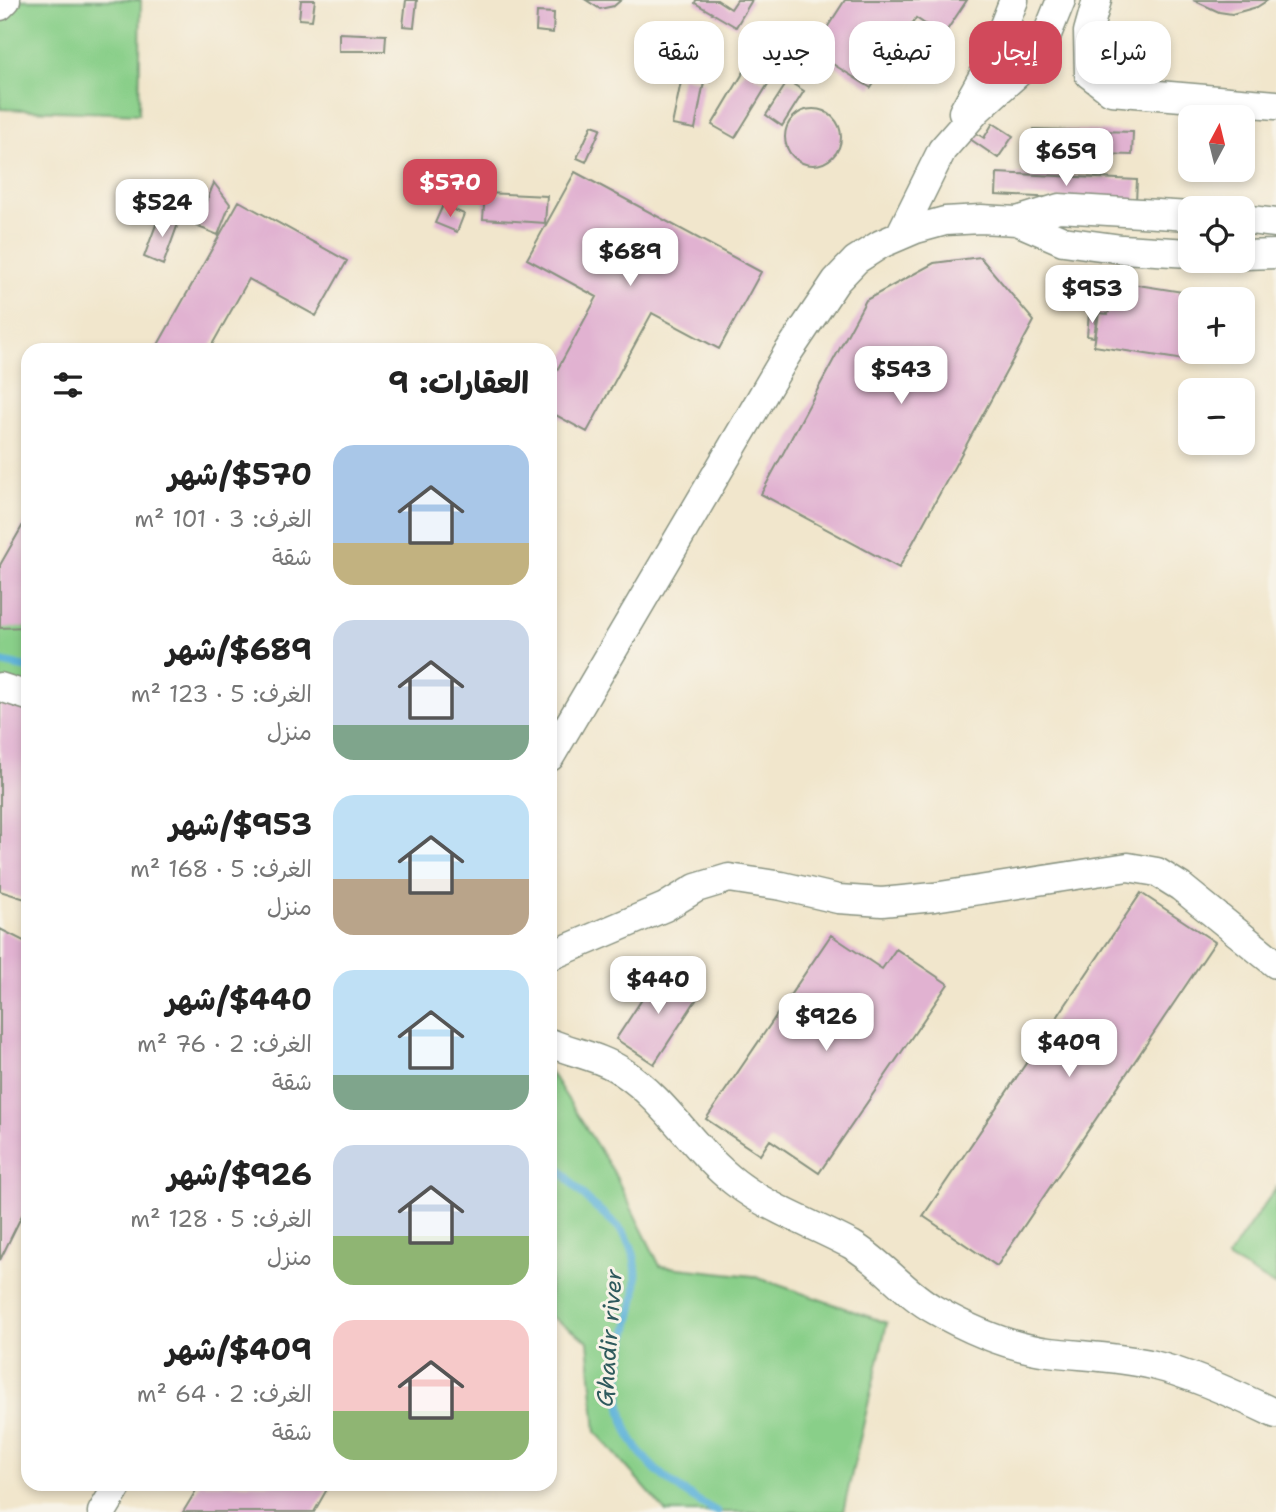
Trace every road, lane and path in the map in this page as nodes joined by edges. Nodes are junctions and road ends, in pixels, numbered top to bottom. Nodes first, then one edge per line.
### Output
1 (6, 0) edge
2 (1014, 0) edge
3 (1061, 0) edge
4 (1097, 0) edge
5 (0, 6) edge
6 (1276, 105) edge
7 (942, 150) junction
8 (1178, 215) edge
9 (1017, 221) junction
10 (1255, 221) edge
11 (1276, 223) edge
12 (900, 235) junction
13 (1178, 252) edge
14 (1276, 254) edge
15 (1255, 255) edge
16 (0, 687) edge
17 (21, 694) edge
18 (557, 745) edge
19 (557, 953) edge
20 (1276, 964) edge
21 (557, 1045) edge
22 (1276, 1414) edge
23 (115, 1491) edge
24 (102, 1512) edge

1 - 5 street
2 - 7 street
3 - 7 street
4 - 6 street
7 - 12 street
8 - 9 street
9 - 12 street
9 - 13 street
10 - 11 street
12 - 18 street
14 - 15 street
16 - 17 street
19 - 20 street
21 - 22 street
23 - 24 street

